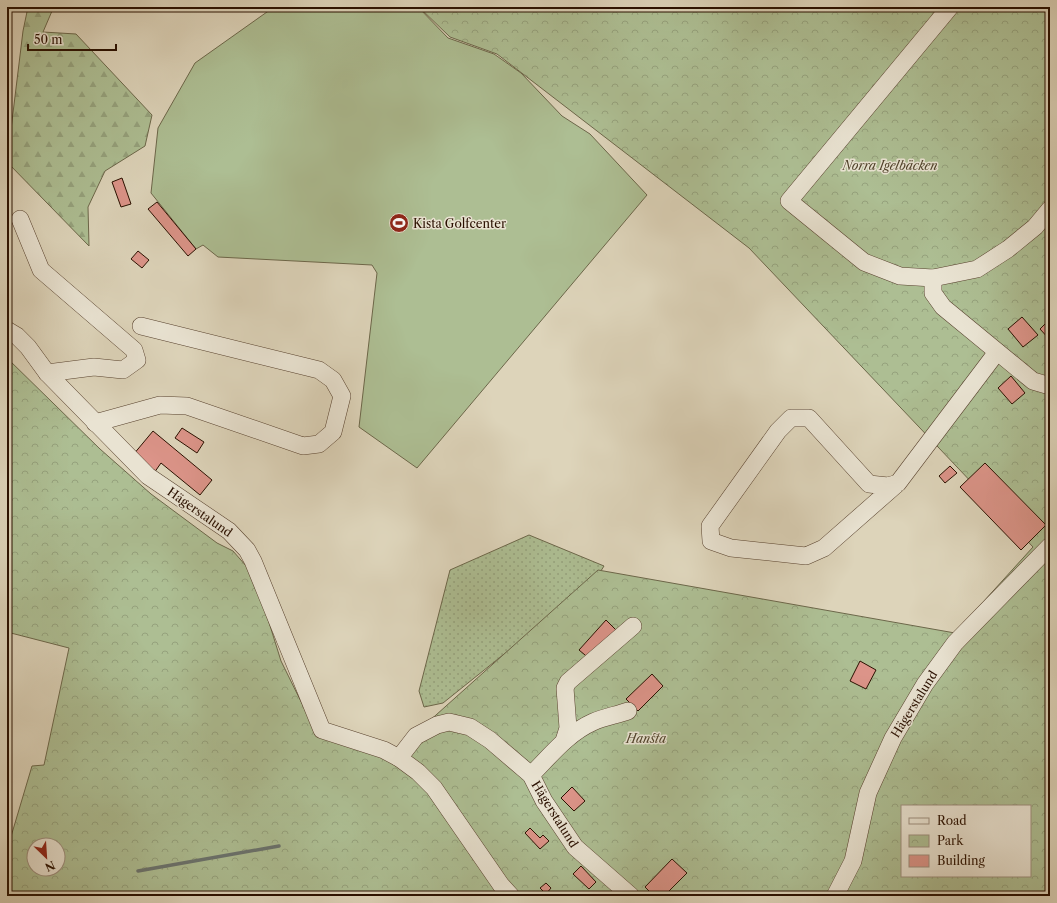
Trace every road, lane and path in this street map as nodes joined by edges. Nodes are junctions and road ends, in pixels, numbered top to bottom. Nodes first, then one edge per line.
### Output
1 (950, 7) edge
2 (1050, 209) edge
3 (20, 219) dead end
4 (933, 278) junction
5 (141, 326) dead end
6 (7, 330) edge
7 (997, 352) junction
8 (47, 373) junction
9 (1050, 386) edge
10 (95, 423) junction
11 (898, 483) junction
12 (1050, 546) edge
13 (633, 626) dead end
14 (628, 711) dead end
15 (564, 741) junction
16 (399, 758) junction
17 (531, 775) junction
18 (511, 896) edge
19 (631, 896) edge
20 (835, 896) edge

1 - 4 street
2 - 4 street
3 - 8 street
4 - 7 street
5 - 10 street
6 - 8 street, Hägerstalund
7 - 9 street
7 - 11 street
8 - 10 street, Hägerstalund
10 - 16 street, Hägerstalund
11 - 11 street
12 - 20 street, Hägerstalund
13 - 15 street
14 - 15 street
15 - 17 street
16 - 17 street, Hägerstalund
16 - 18 street, Hägerstalund
17 - 19 street, Hägerstalund

